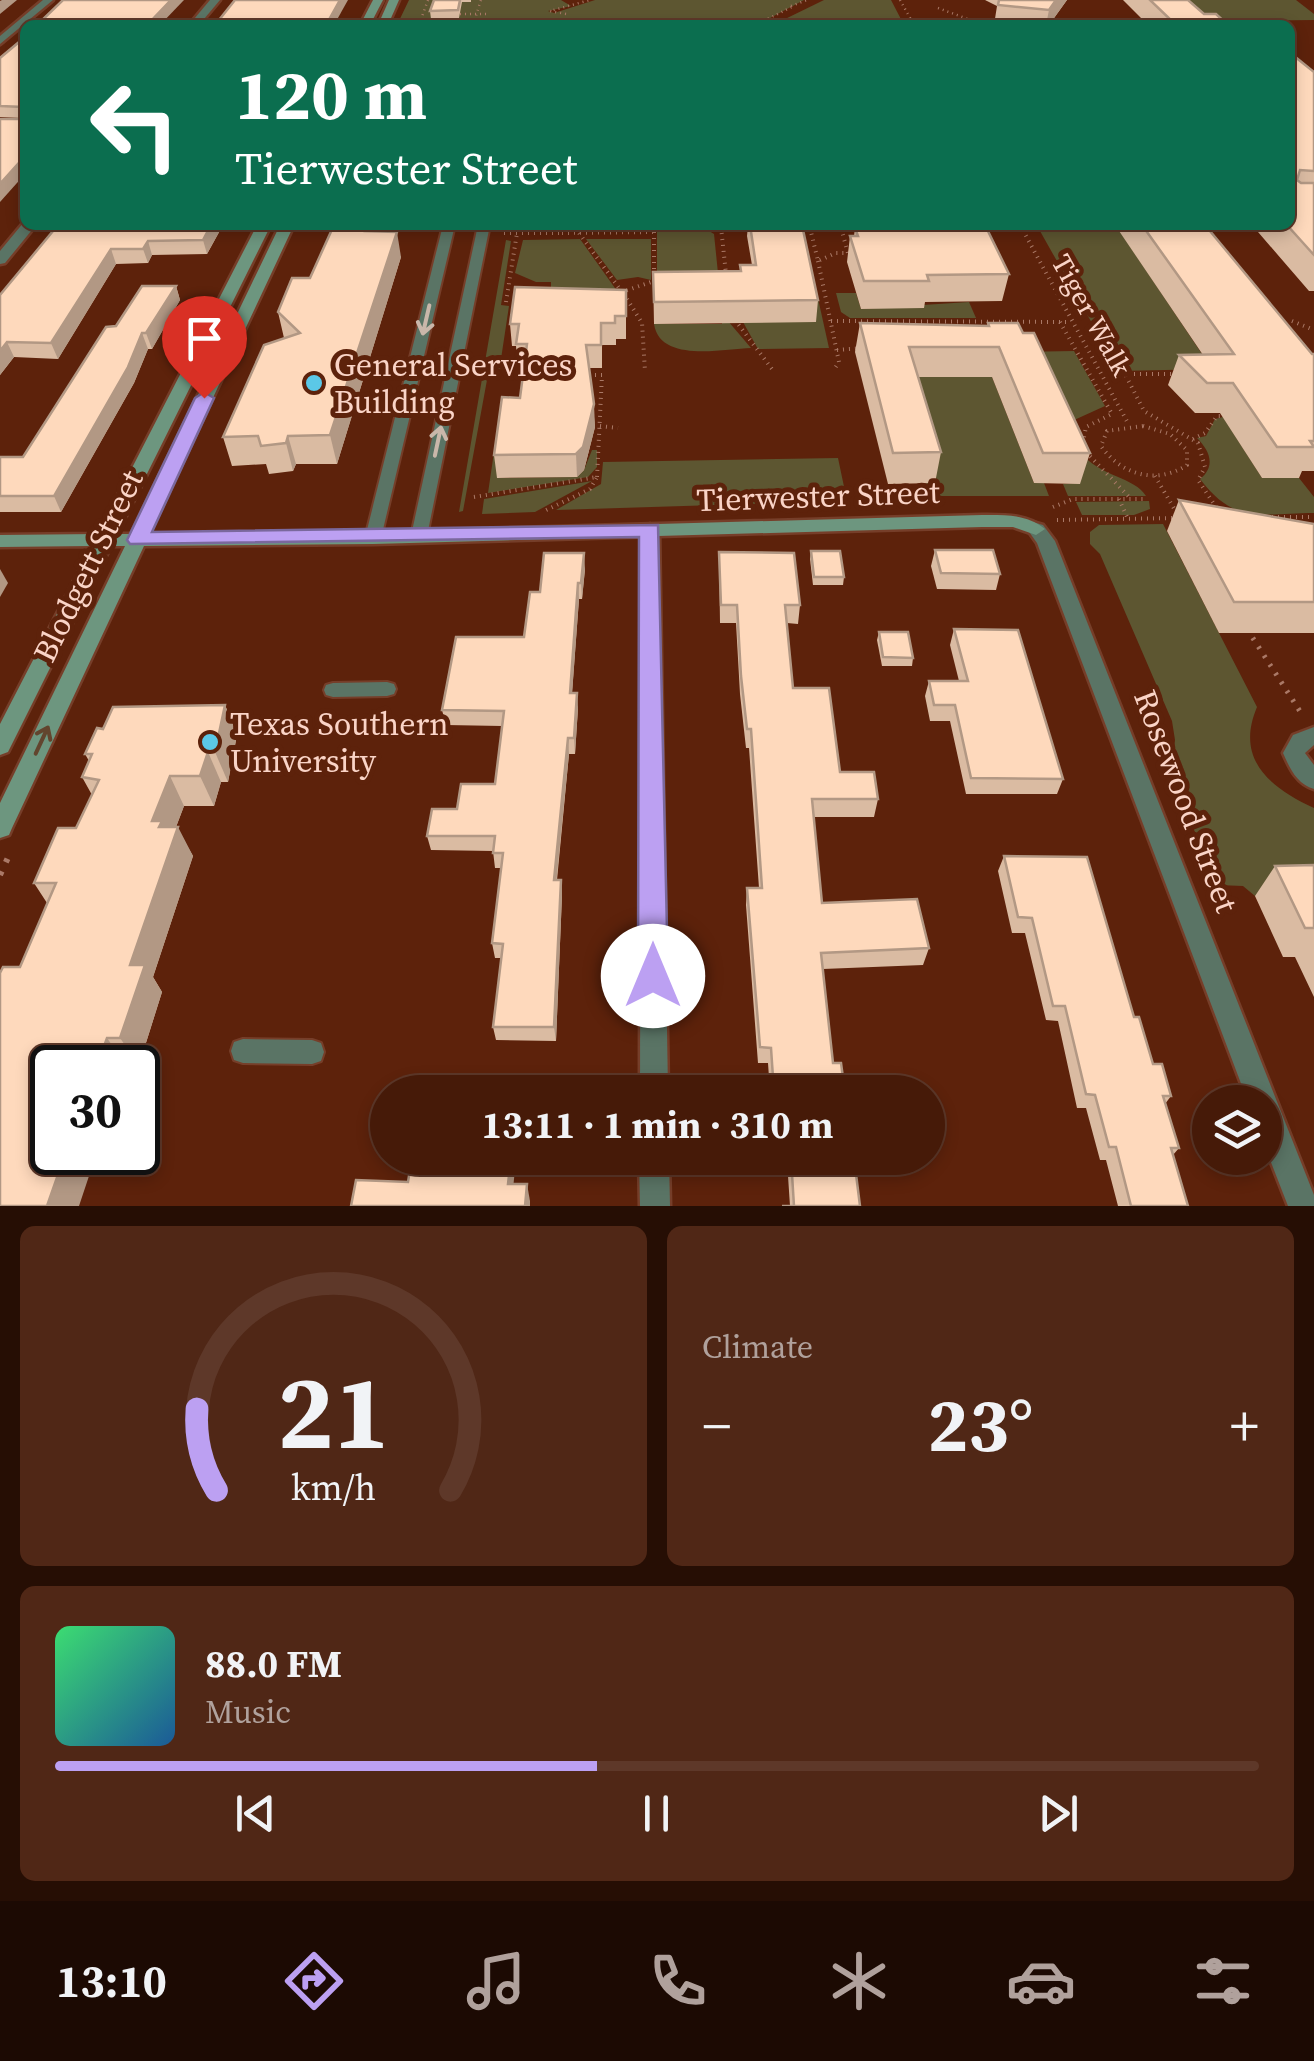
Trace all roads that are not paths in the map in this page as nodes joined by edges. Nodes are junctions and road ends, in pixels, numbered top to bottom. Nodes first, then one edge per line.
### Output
1 (48, 0) edge
2 (215, 0) edge
3 (25, 20) edge
4 (198, 20) edge
5 (20, 24) edge
6 (0, 41) edge
7 (25, 230) edge
8 (262, 230) edge
9 (285, 230) edge
10 (447, 230) edge
11 (483, 230) edge
12 (272, 256) junction
13 (248, 257) junction
14 (0, 260) edge
15 (1044, 524) joint
16 (650, 530) junction
17 (419, 536) junction
18 (373, 538) junction
19 (104, 540) junction
20 (138, 540) junction
21 (0, 541) edge
22 (387, 689) dead end
23 (333, 690) dead end
24 (1313, 736) edge
25 (0, 746) edge
26 (1314, 780) edge
27 (0, 828) edge
28 (244, 1051) dead end
29 (312, 1052) dead end
30 (654, 1075) edge
31 (1256, 1085) edge
32 (1282, 1153) edge
33 (654, 1175) edge
34 (654, 1206) edge
35 (1302, 1206) edge

1 - 3 street
2 - 4 street
5 - 6 street
7 - 14 street
8 - 13 main road, Blodgett Street
9 - 12 main road, Blodgett Street
10 -> 18 lane
17 -> 11 lane
12 - 13 main road
12 - 20 main road, Blodgett Street
13 - 19 main road, Blodgett Street
15 - 16 main road, Tierwester Street
15 - 31 street, Rosewood Street
16 - 17 main road, Tierwester Street
16 - 30 street
17 - 18 main road, Tierwester Street
18 - 20 main road, Tierwester Street
19 - 20 main road, Tierwester Street
19 - 21 main road, Tierwester Street
19 - 25 main road, Blodgett Street
27 -> 20 main road, Blodgett Street
22 - 23 lane
24 - 26 street
28 - 29 lane
32 - 35 street, Rosewood Street
33 - 34 street

